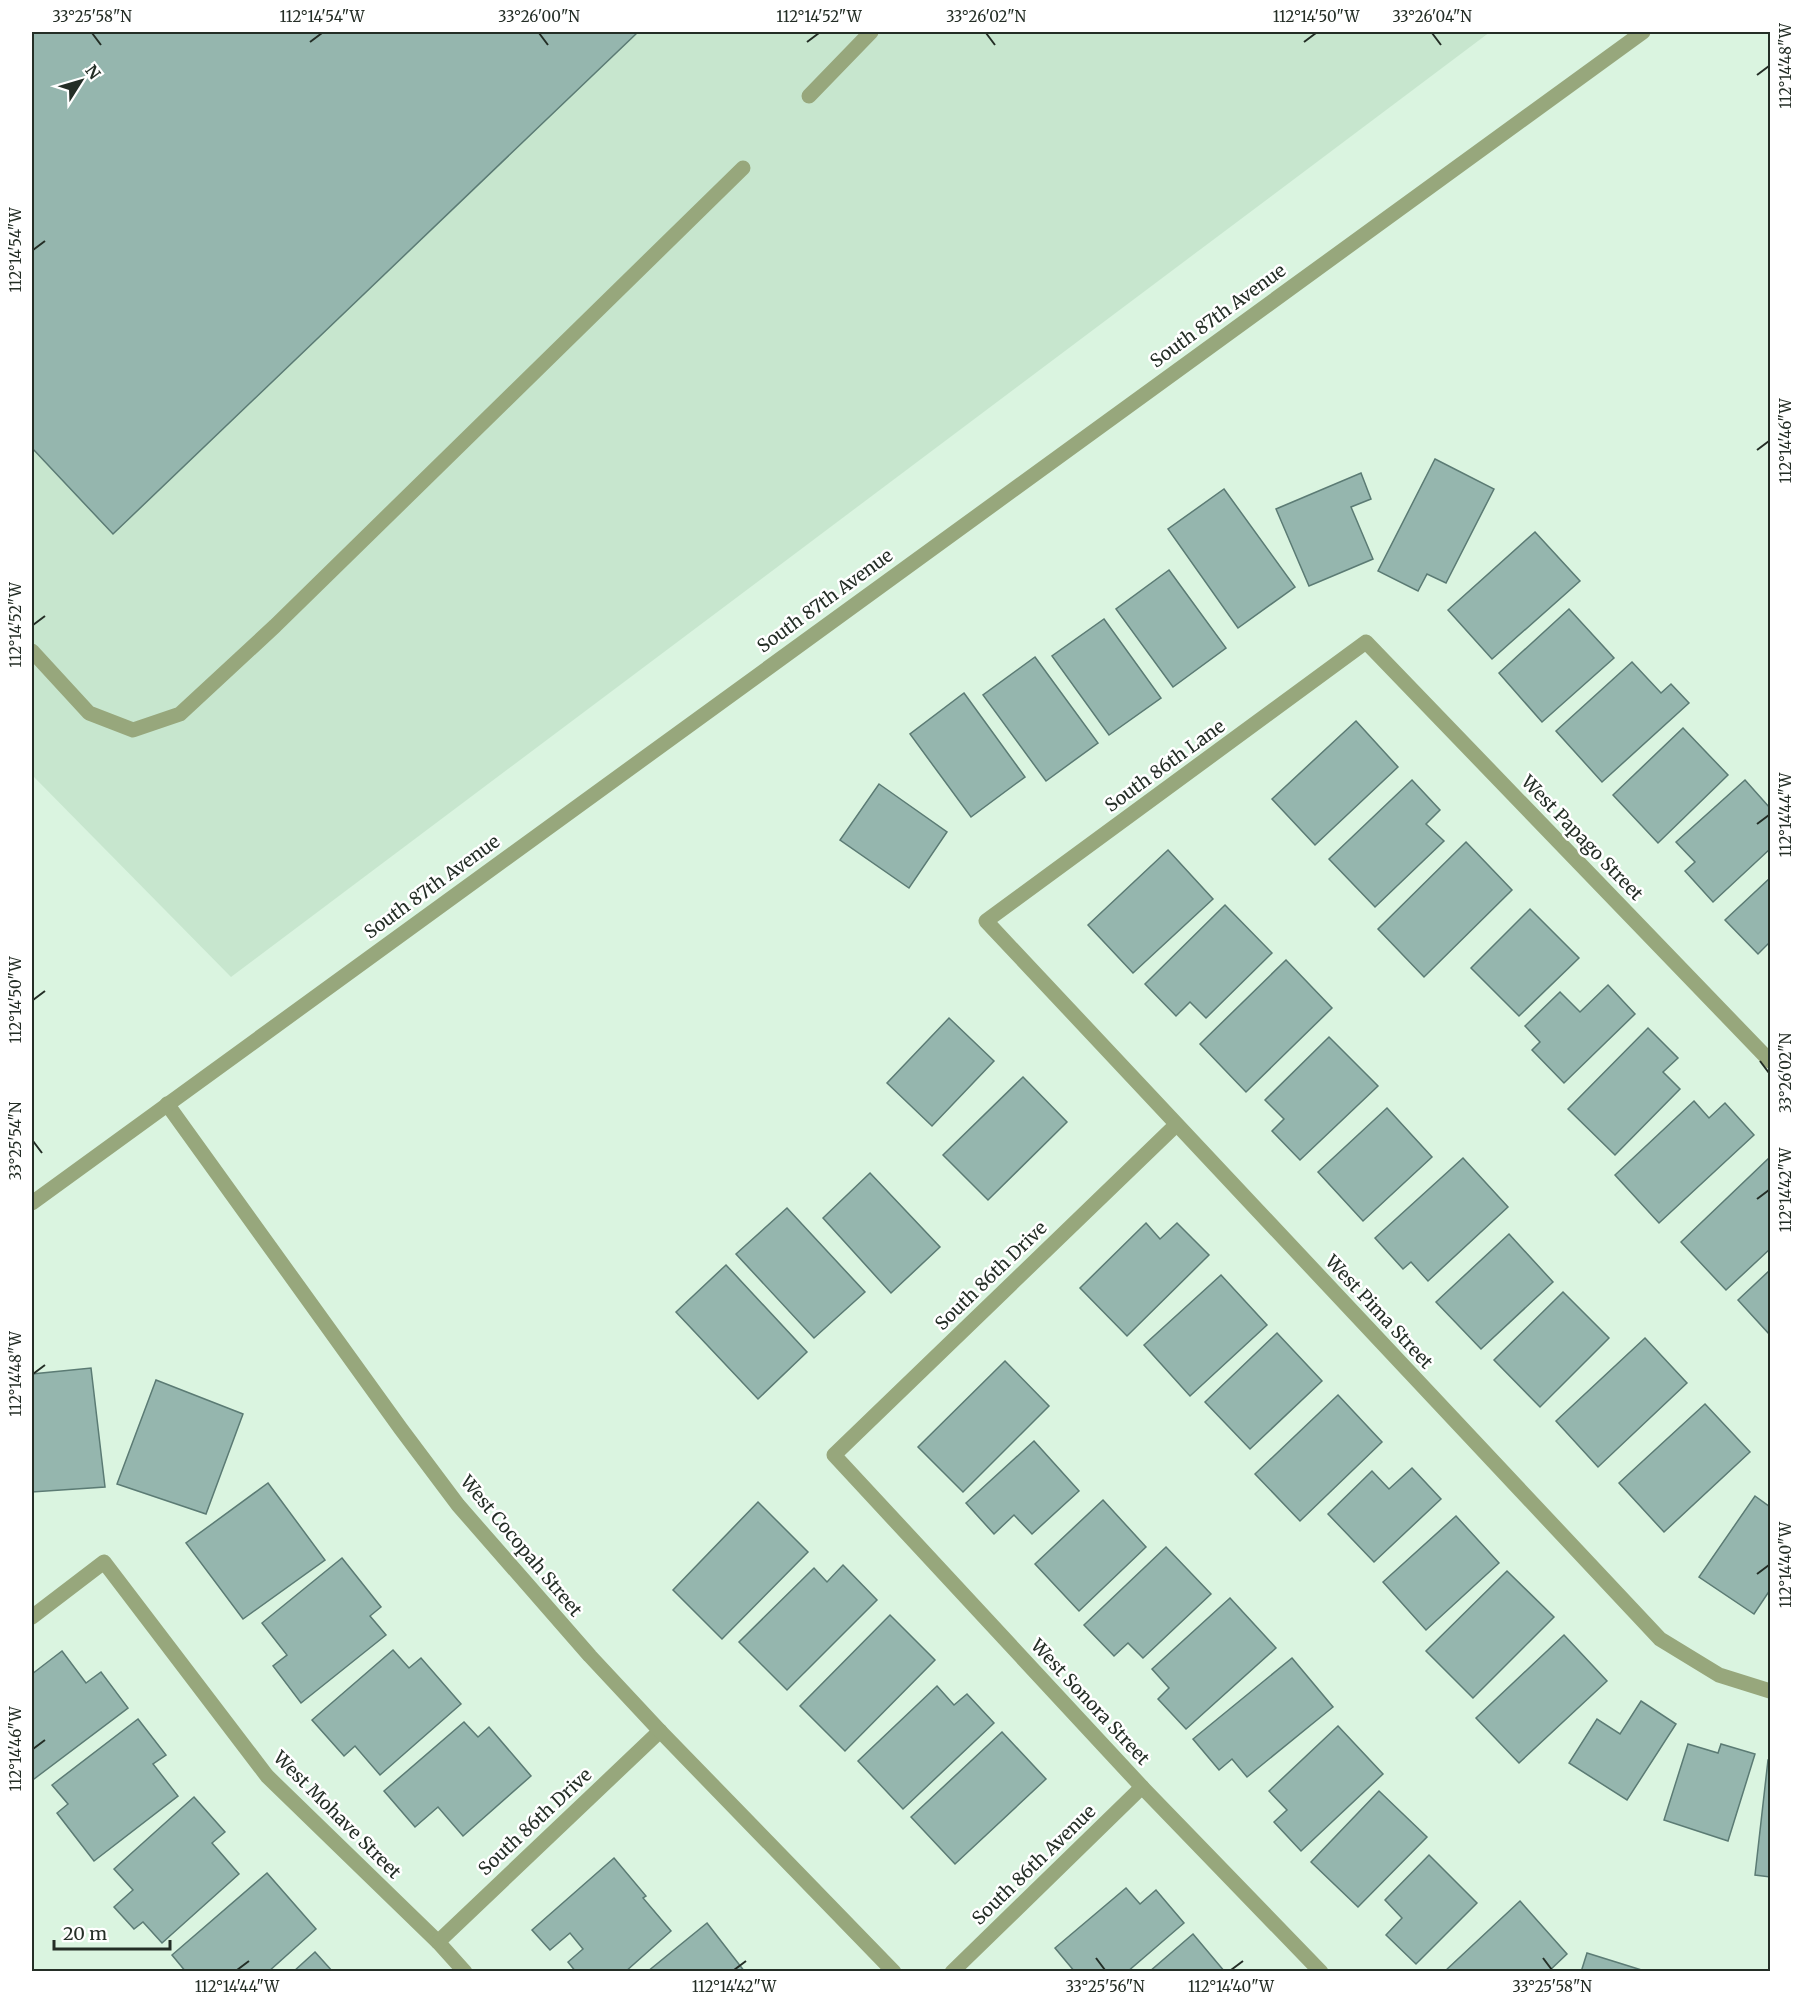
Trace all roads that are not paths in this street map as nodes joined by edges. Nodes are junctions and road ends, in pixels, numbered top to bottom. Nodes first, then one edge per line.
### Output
1 (871, 32) edge
2 (1642, 32) edge
3 (809, 96) dead end
4 (743, 168) dead end
5 (1366, 642) joint
6 (32, 651) edge
7 (986, 921) joint
8 (1770, 1061) edge
9 (167, 1104) junction
10 (1176, 1125) junction
11 (32, 1203) edge
12 (834, 1455) joint
13 (32, 1617) edge
14 (1770, 1691) edge
15 (660, 1731) junction
16 (1142, 1787) junction
17 (438, 1942) junction
18 (465, 1971) edge
19 (894, 1971) edge
20 (952, 1971) edge
21 (1321, 1971) edge

1 - 3 street
2 - 9 street, South 87th Avenue
4 - 6 street
5 - 7 street, South 86th Lane
5 - 8 street, West Papago Street
7 - 10 street, West Pima Street
9 - 11 street, South 87th Avenue
9 - 15 street, West Cocopah Street
10 - 12 street, South 86th Drive
10 - 14 street, West Pima Street
12 - 16 street, West Sonora Street
13 - 17 street, West Mohave Street
15 - 17 street, South 86th Drive
15 - 19 street, West Cocopah Street
16 - 20 street, South 86th Avenue
16 - 21 street, West Sonora Street
17 - 18 street, West Mohave Street

